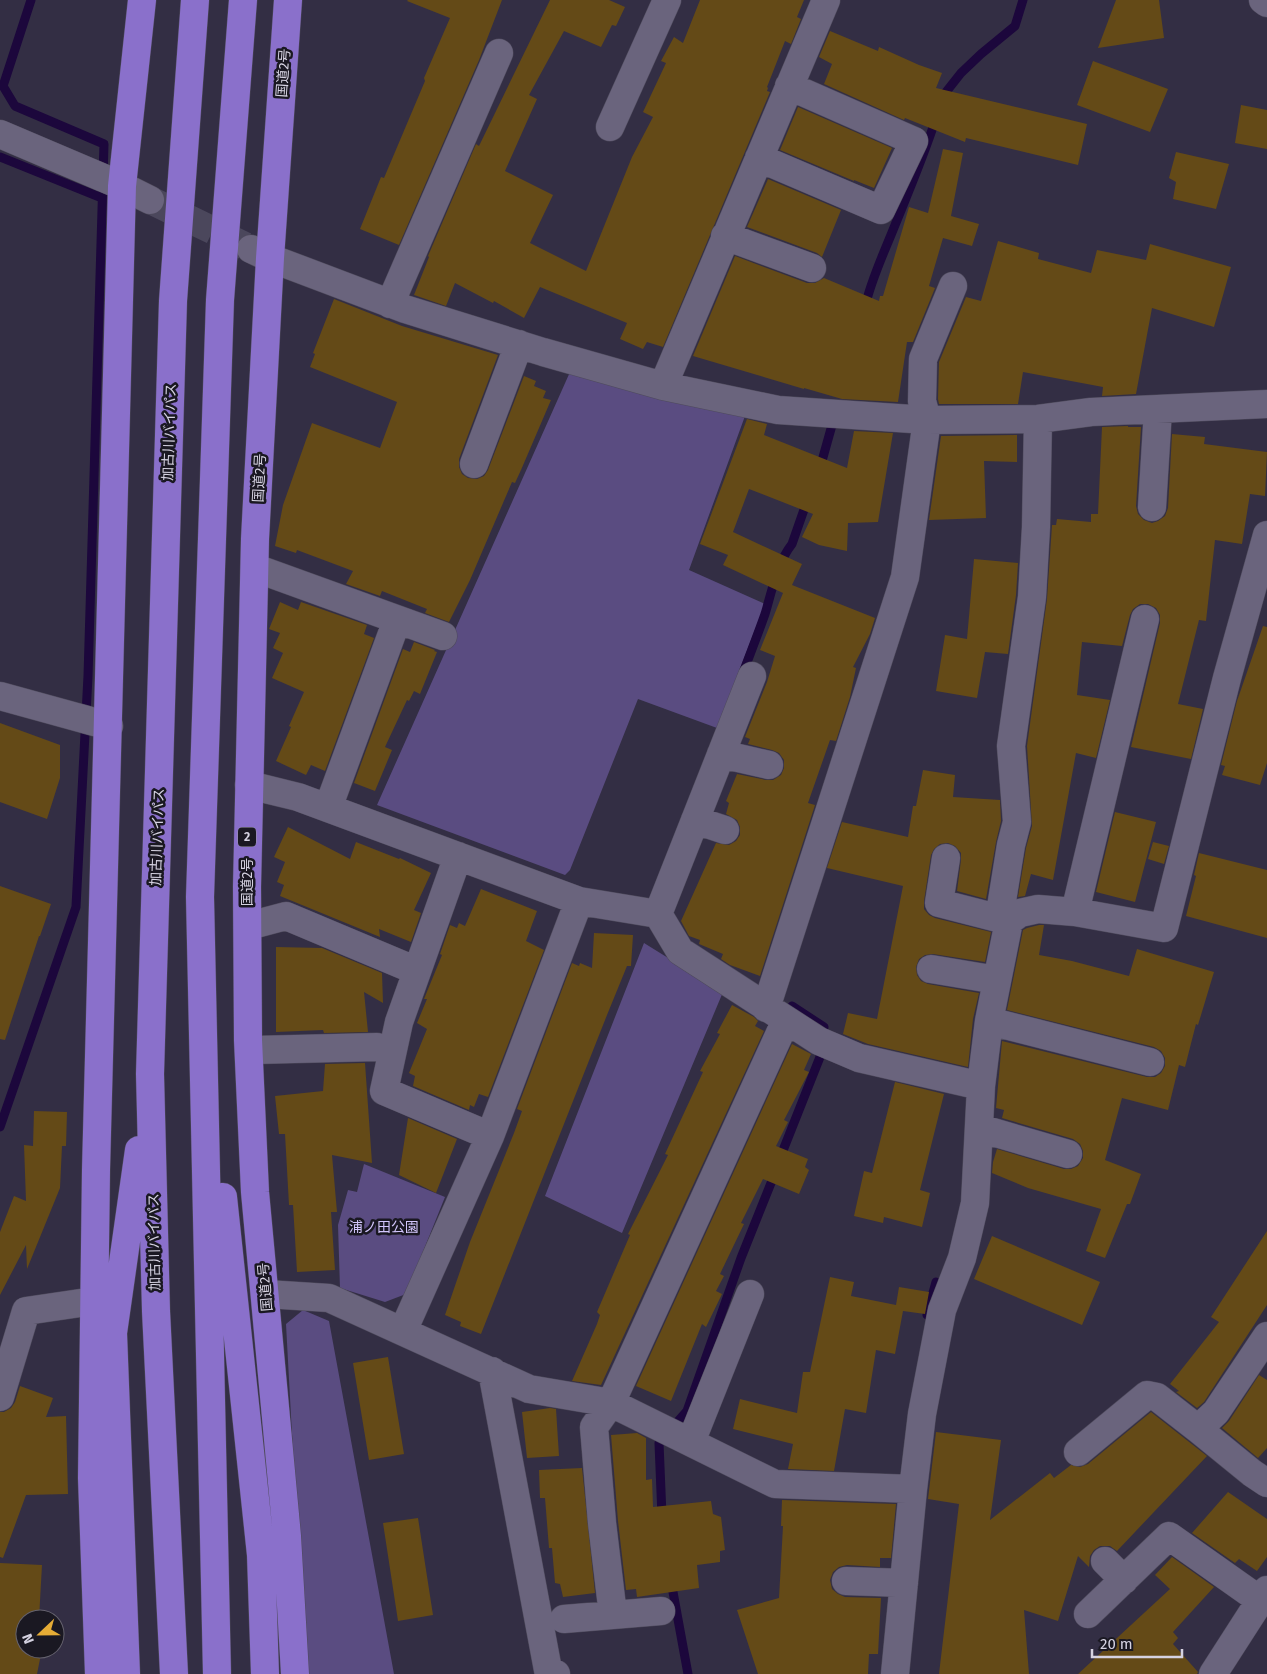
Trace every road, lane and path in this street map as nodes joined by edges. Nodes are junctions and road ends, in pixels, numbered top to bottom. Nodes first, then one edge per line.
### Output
1 (142, 0) edge
2 (195, 0) edge
3 (243, 0) edge
4 (288, 0) edge
5 (826, 0) edge
6 (1263, 0) edge
7 (659, 3) edge
8 (1267, 3) edge
9 (499, 53) dead end
10 (790, 86) junction
11 (610, 127) dead end
12 (0, 134) edge
13 (759, 158) junction
14 (121, 186) junction
15 (150, 200) tunnel mouth
16 (726, 236) junction
17 (261, 254) junction
18 (812, 268) dead end
19 (953, 286) dead end
20 (390, 304) junction
21 (519, 344) junction
22 (663, 386) junction
23 (1267, 404) edge
24 (1158, 410) junction
25 (1038, 419) junction
26 (928, 420) junction
27 (474, 464) dead end
28 (1152, 507) dead end
29 (1267, 535) edge
30 (255, 568) junction
31 (1145, 619) dead end
32 (397, 620) junction
33 (443, 636) dead end
34 (752, 676) dead end
35 (0, 696) edge
36 (102, 724) junction
37 (722, 754) junction
38 (769, 765) dead end
39 (250, 786) junction
40 (328, 808) junction
41 (695, 820) junction
42 (726, 830) dead end
43 (458, 856) junction
44 (946, 858) dead end
45 (200, 897) junction
46 (580, 901) junction
47 (1075, 912) junction
48 (658, 914) junction
49 (1009, 921) junction
50 (248, 926) junction
51 (931, 969) dead end
52 (417, 971) junction
53 (997, 980) junction
54 (776, 1014) junction
55 (989, 1021) junction
56 (377, 1047) dead end
57 (249, 1050) junction
58 (1150, 1062) dead end
59 (150, 1074) junction
60 (981, 1086) junction
61 (979, 1128) junction
62 (490, 1136) junction
63 (1068, 1154) dead end
64 (266, 1294) junction
65 (750, 1294) dead end
66 (94, 1301) junction
67 (403, 1331) junction
68 (1267, 1336) edge
69 (492, 1371) junction
70 (0, 1397) edge
71 (611, 1403) junction
72 (1198, 1429) junction
73 (691, 1442) junction
74 (1078, 1452) dead end
75 (1267, 1483) edge
76 (913, 1489) junction
77 (846, 1581) dead end
78 (904, 1583) junction
79 (1264, 1596) edge
80 (661, 1611) dead end
81 (1088, 1614) dead end
82 (612, 1615) junction
83 (564, 1619) dead end
84 (99, 1674) edge
85 (126, 1674) edge
86 (174, 1674) edge
87 (217, 1674) edge
88 (265, 1674) edge
89 (295, 1674) edge
90 (556, 1674) edge
91 (895, 1674) edge
92 (1213, 1674) edge

1 - 14 highway
2 - 59 highway, 加古川バイパス
3 - 45 highway
4 - 17 highway, 国道2号 / 2
5 - 10 street
6 - 8 street
7 - 11 street
9 - 20 street
10 - 13 street
10 - 13 street
12 - 14 street
13 - 16 street
14 - 15 street
14 - 36 highway
16 - 18 street
16 - 22 street
17 - 20 street
17 - 30 highway, 国道2号 / 2
19 - 26 street
20 - 21 street
21 - 22 street
21 - 27 street
22 - 26 street
23 - 24 street
24 - 25 street
24 - 28 street
25 - 26 street
25 - 49 street
26 - 54 street
29 - 47 street
30 - 32 street
30 - 39 highway, 国道2号 / 2
31 - 47 street
32 - 33 street
32 - 40 street
34 - 37 street
35 - 36 street
36 - 66 highway
37 - 38 street
37 - 41 street
39 - 40 street
39 - 50 highway, 国道2号 / 2
40 - 43 street
41 - 42 street
41 - 48 street
43 - 46 street
43 - 52 street
44 - 49 street
45 - 87 highway
45 - 88 highway
46 - 48 street
46 - 62 street
47 - 49 street
48 - 54 street
49 - 53 street
50 - 52 street
50 - 57 highway, 国道2号 / 2
51 - 53 street
52 - 62 street
53 - 55 street
54 - 60 street
54 - 71 street
55 - 58 street
55 - 60 street
56 - 57 street
57 - 64 highway, 国道2号 / 2
59 - 85 highway
59 - 86 highway, 加古川バイパス
60 - 61 street
61 - 63 street
61 - 76 street
62 - 67 street
64 - 67 street
64 - 89 highway, 国道2号 / 2
65 - 73 street
66 - 70 street
66 - 84 highway
67 - 69 street
68 - 72 street
69 - 71 street
69 - 90 street
71 - 73 street
71 - 82 street
72 - 74 street
72 - 75 street
73 - 76 street
76 - 78 street
77 - 78 street
78 - 91 street
79 - 81 street
79 - 92 street
80 - 82 street
82 - 83 street

